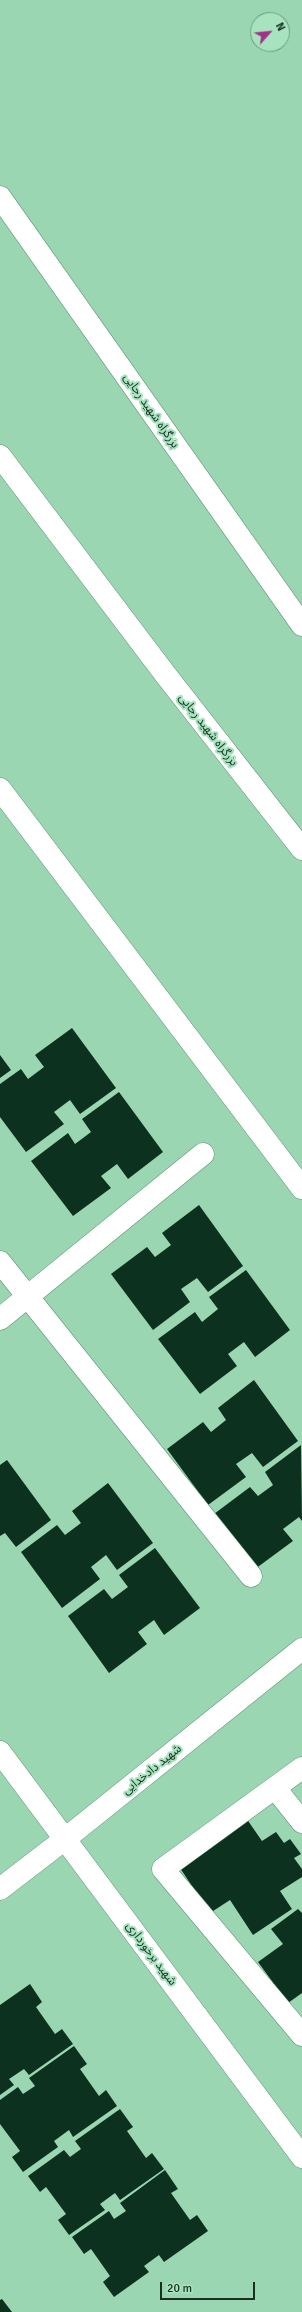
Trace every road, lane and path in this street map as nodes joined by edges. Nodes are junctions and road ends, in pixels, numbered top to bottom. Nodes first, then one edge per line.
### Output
1 (0, 197) edge
2 (0, 456) edge
3 (302, 625) edge
4 (3, 799) edge
5 (302, 849) edge
6 (203, 1154) dead end
7 (302, 1188) edge
8 (0, 1262) edge
9 (26, 1297) junction
10 (0, 1319) edge
11 (251, 1576) dead end
12 (302, 1649) edge
13 (0, 1752) edge
14 (302, 1768) edge
15 (275, 1788) junction
16 (302, 1822) edge
17 (65, 1839) junction
18 (0, 1889) edge
19 (302, 2035) edge
20 (302, 2157) edge

1 - 3 main road, بزرگراه شهید رجایی
2 - 5 main road, بزرگراه شهید رجایی
4 - 7 main road
6 - 9 main road
8 - 9 main road
9 - 10 main road
9 - 11 main road
12 - 17 main road, شهید دادخدایی
13 - 17 main road, شهید برخورداری
14 - 15 main road
15 - 16 main road
15 - 19 main road
17 - 18 main road, شهید دادخدایی
17 - 20 main road, شهید برخورداری

